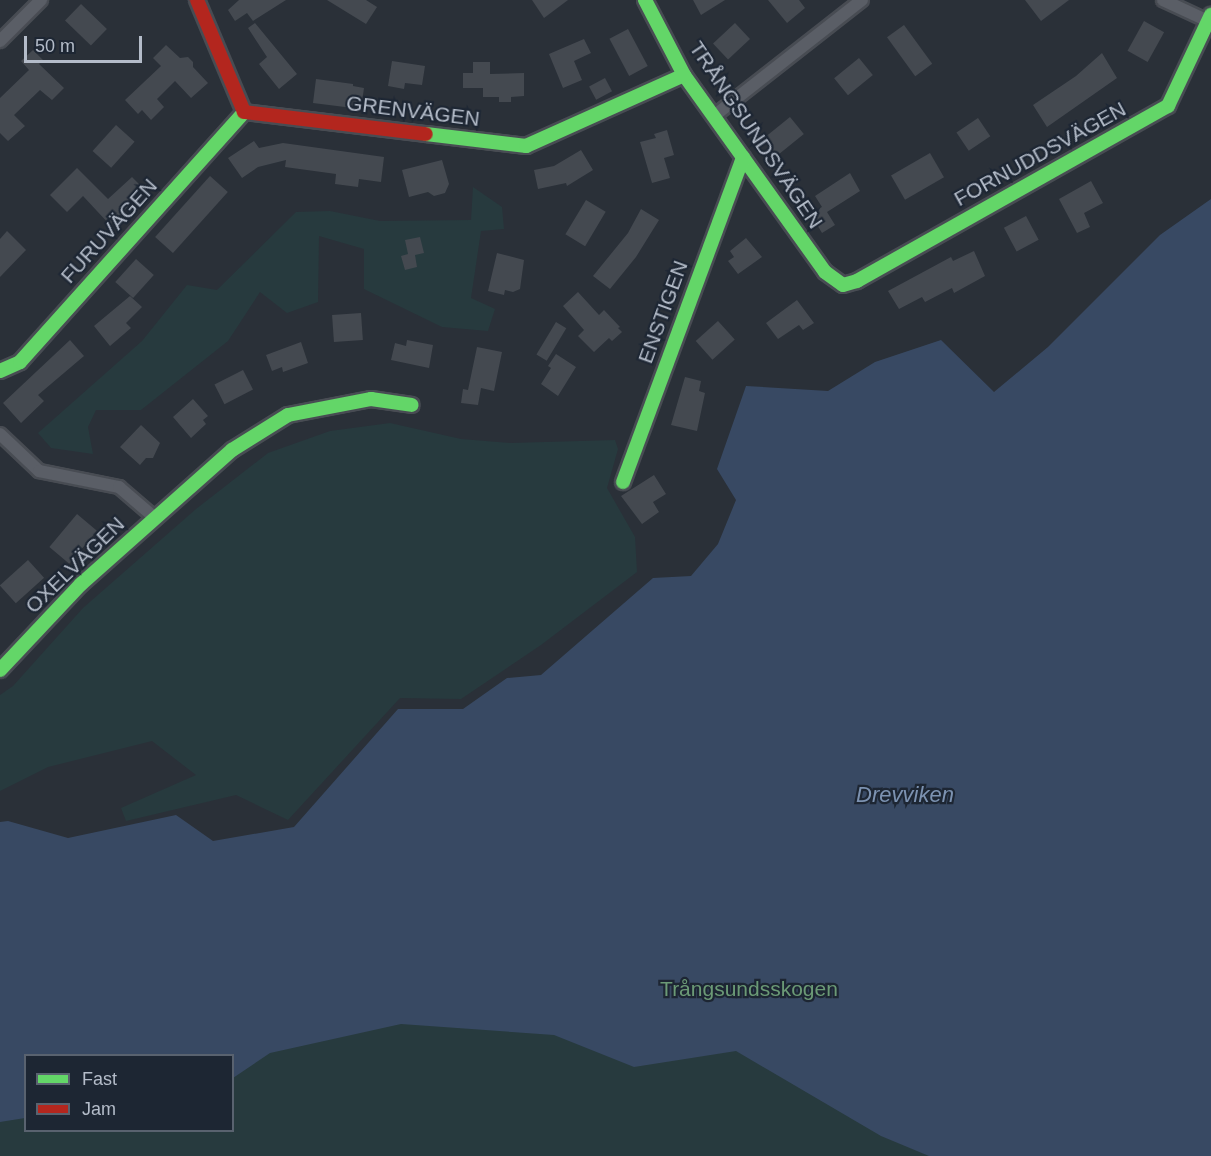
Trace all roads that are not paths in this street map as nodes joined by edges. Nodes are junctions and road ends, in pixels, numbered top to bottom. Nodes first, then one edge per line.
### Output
1 (41, 0) edge
2 (197, 0) edge
3 (645, 0) edge
4 (862, 0) edge
5 (1163, 0) edge
6 (1210, 18) edge
7 (0, 41) edge
8 (684, 75) junction
9 (244, 112) junction
10 (714, 117) junction
11 (743, 157) junction
12 (843, 285) joint
13 (0, 371) edge
14 (412, 405) dead end
15 (0, 434) edge
16 (623, 482) dead end
17 (155, 518) junction
18 (0, 670) edge

1 - 7 street
2 - 9 street
3 - 8 street, TRÅNGSUNDSVÄGEN
4 - 10 street
5 - 6 street
6 - 12 street, FORNUDDSVÄGEN
8 - 9 street, GRENVÄGEN
8 - 10 street, TRÅNGSUNDSVÄGEN
9 - 13 street, FURUVÄGEN
10 - 11 street, TRÅNGSUNDSVÄGEN
11 - 12 street, TRÅNGSUNDSVÄGEN
11 - 16 street, ENSTIGEN
14 - 17 street, OXELVÄGEN
15 - 17 street, OXELVÄGEN
17 - 18 street, OXELVÄGEN

